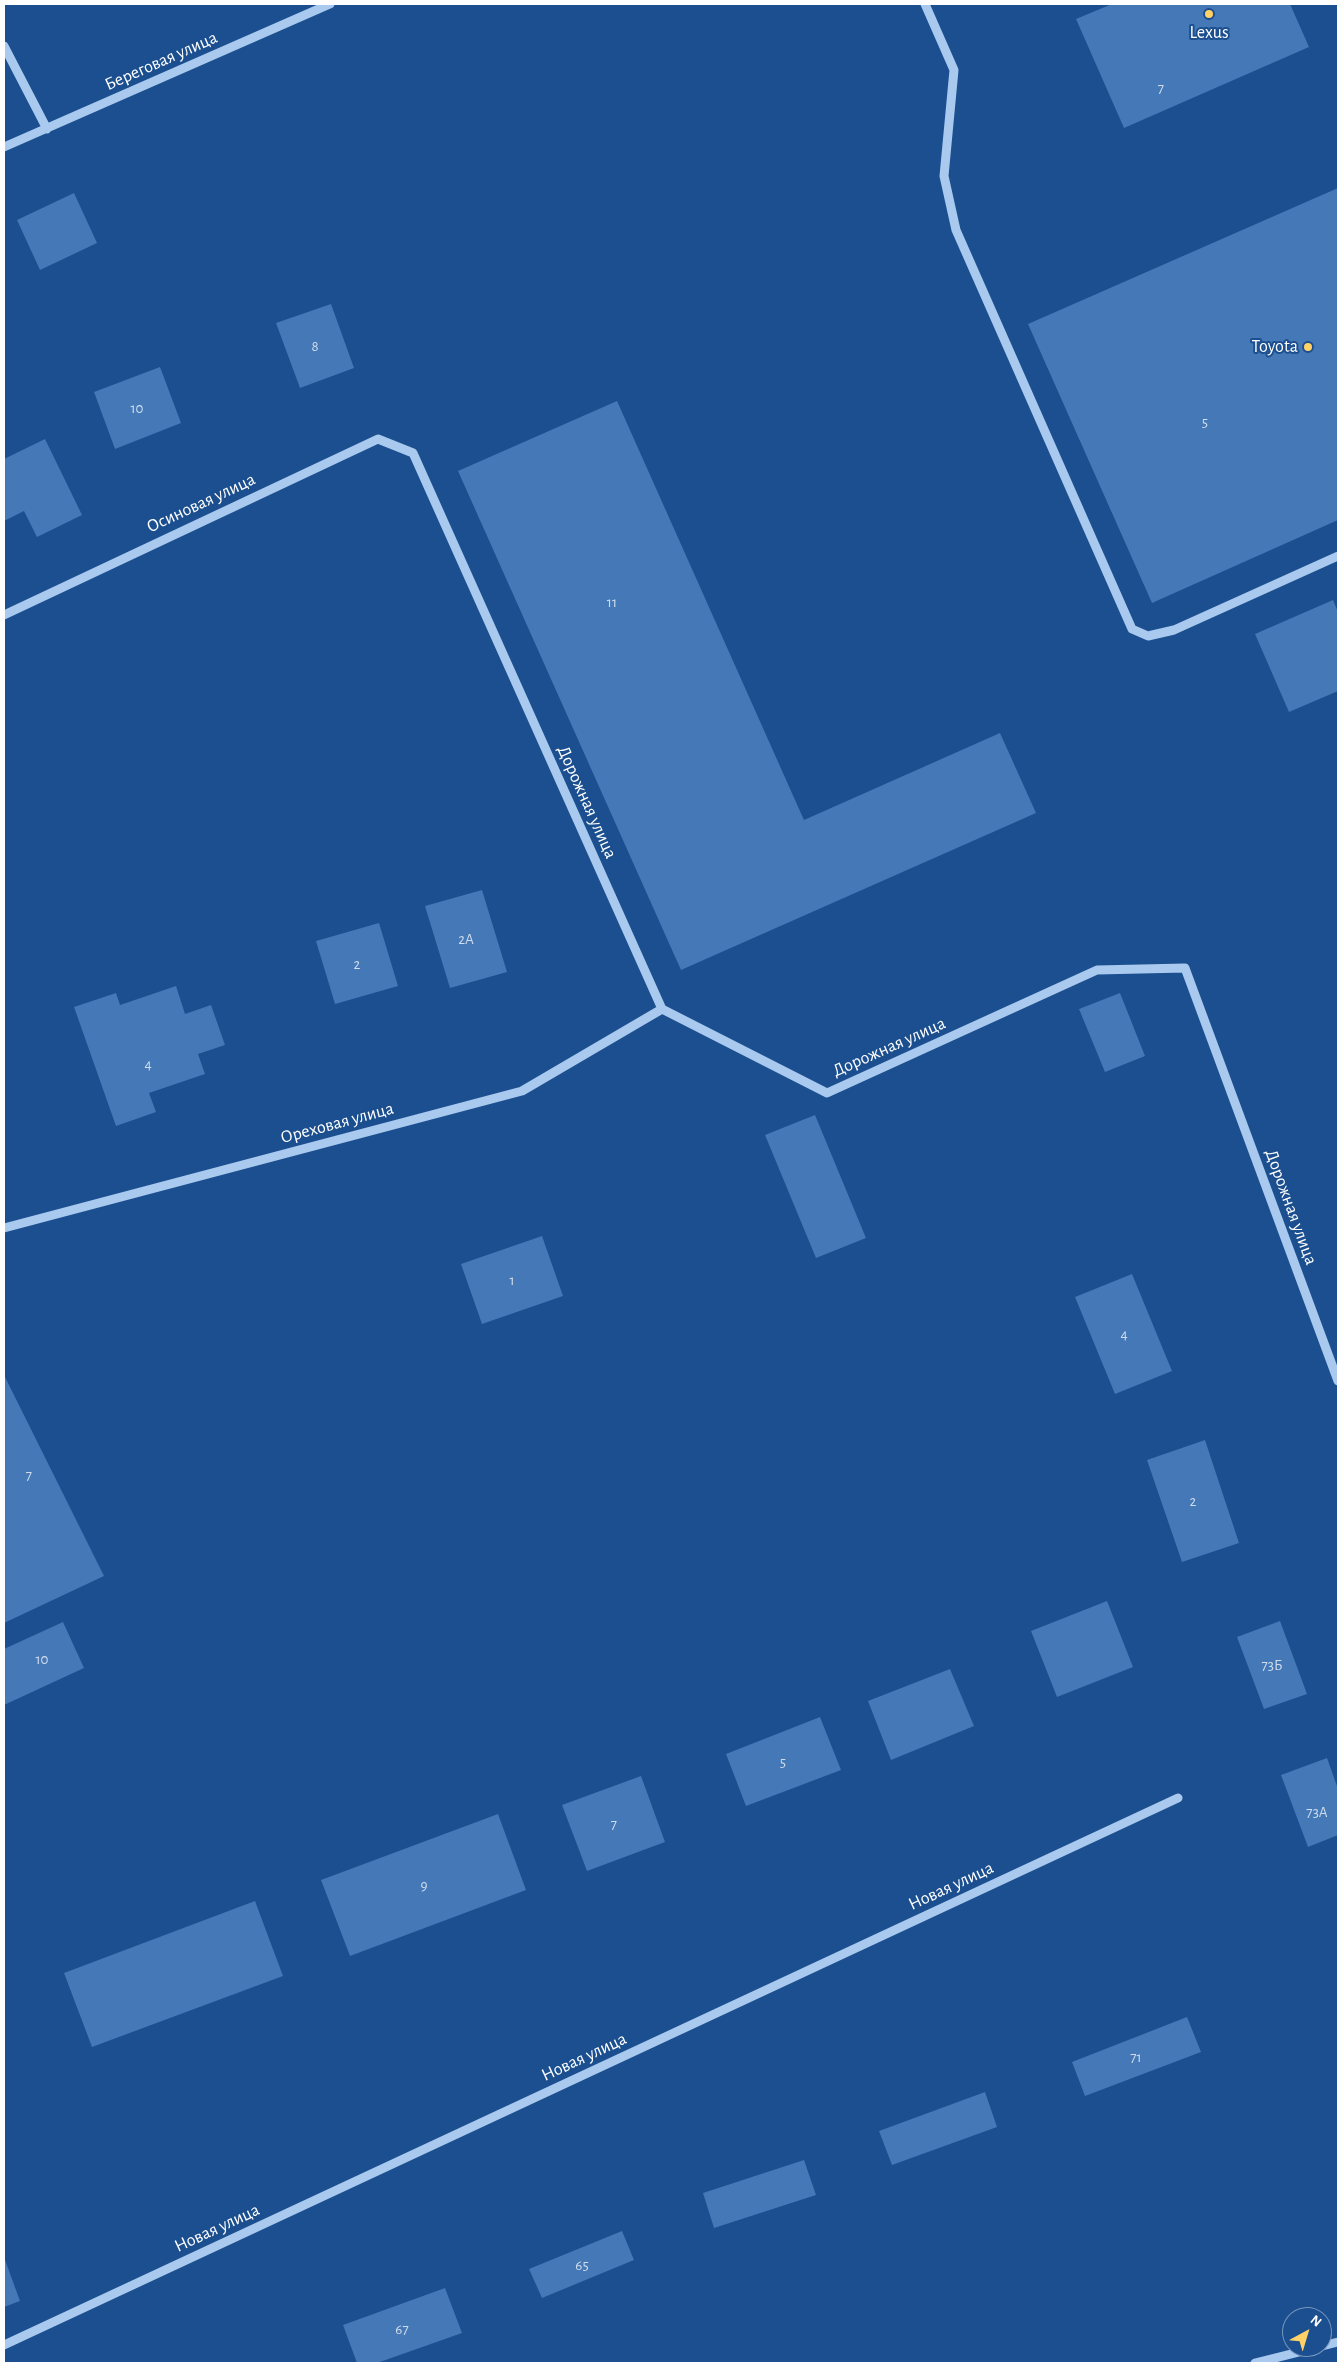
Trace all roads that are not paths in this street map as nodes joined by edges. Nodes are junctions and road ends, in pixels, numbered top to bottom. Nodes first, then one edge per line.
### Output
1 (330, 4) edge
2 (925, 4) edge
3 (4, 46) edge
4 (47, 129) junction
5 (4, 148) edge
6 (414, 453) joint
7 (1338, 556) edge
8 (4, 615) edge
9 (662, 1009) junction
10 (4, 1228) edge
11 (1338, 1381) edge
12 (1178, 1798) dead end
13 (4, 2345) edge
14 (1282, 2356) edge
15 (1255, 2363) edge

1 - 4 street, Береговая улица
2 - 7 street
3 - 4 street
4 - 5 street, Береговая улица
6 - 8 street, Осиновая улица
6 - 9 street, Дорожная улица
9 - 10 street, Ореховая улица
9 - 11 street, Дорожная улица
12 - 13 street, Новая улица
14 - 15 street

